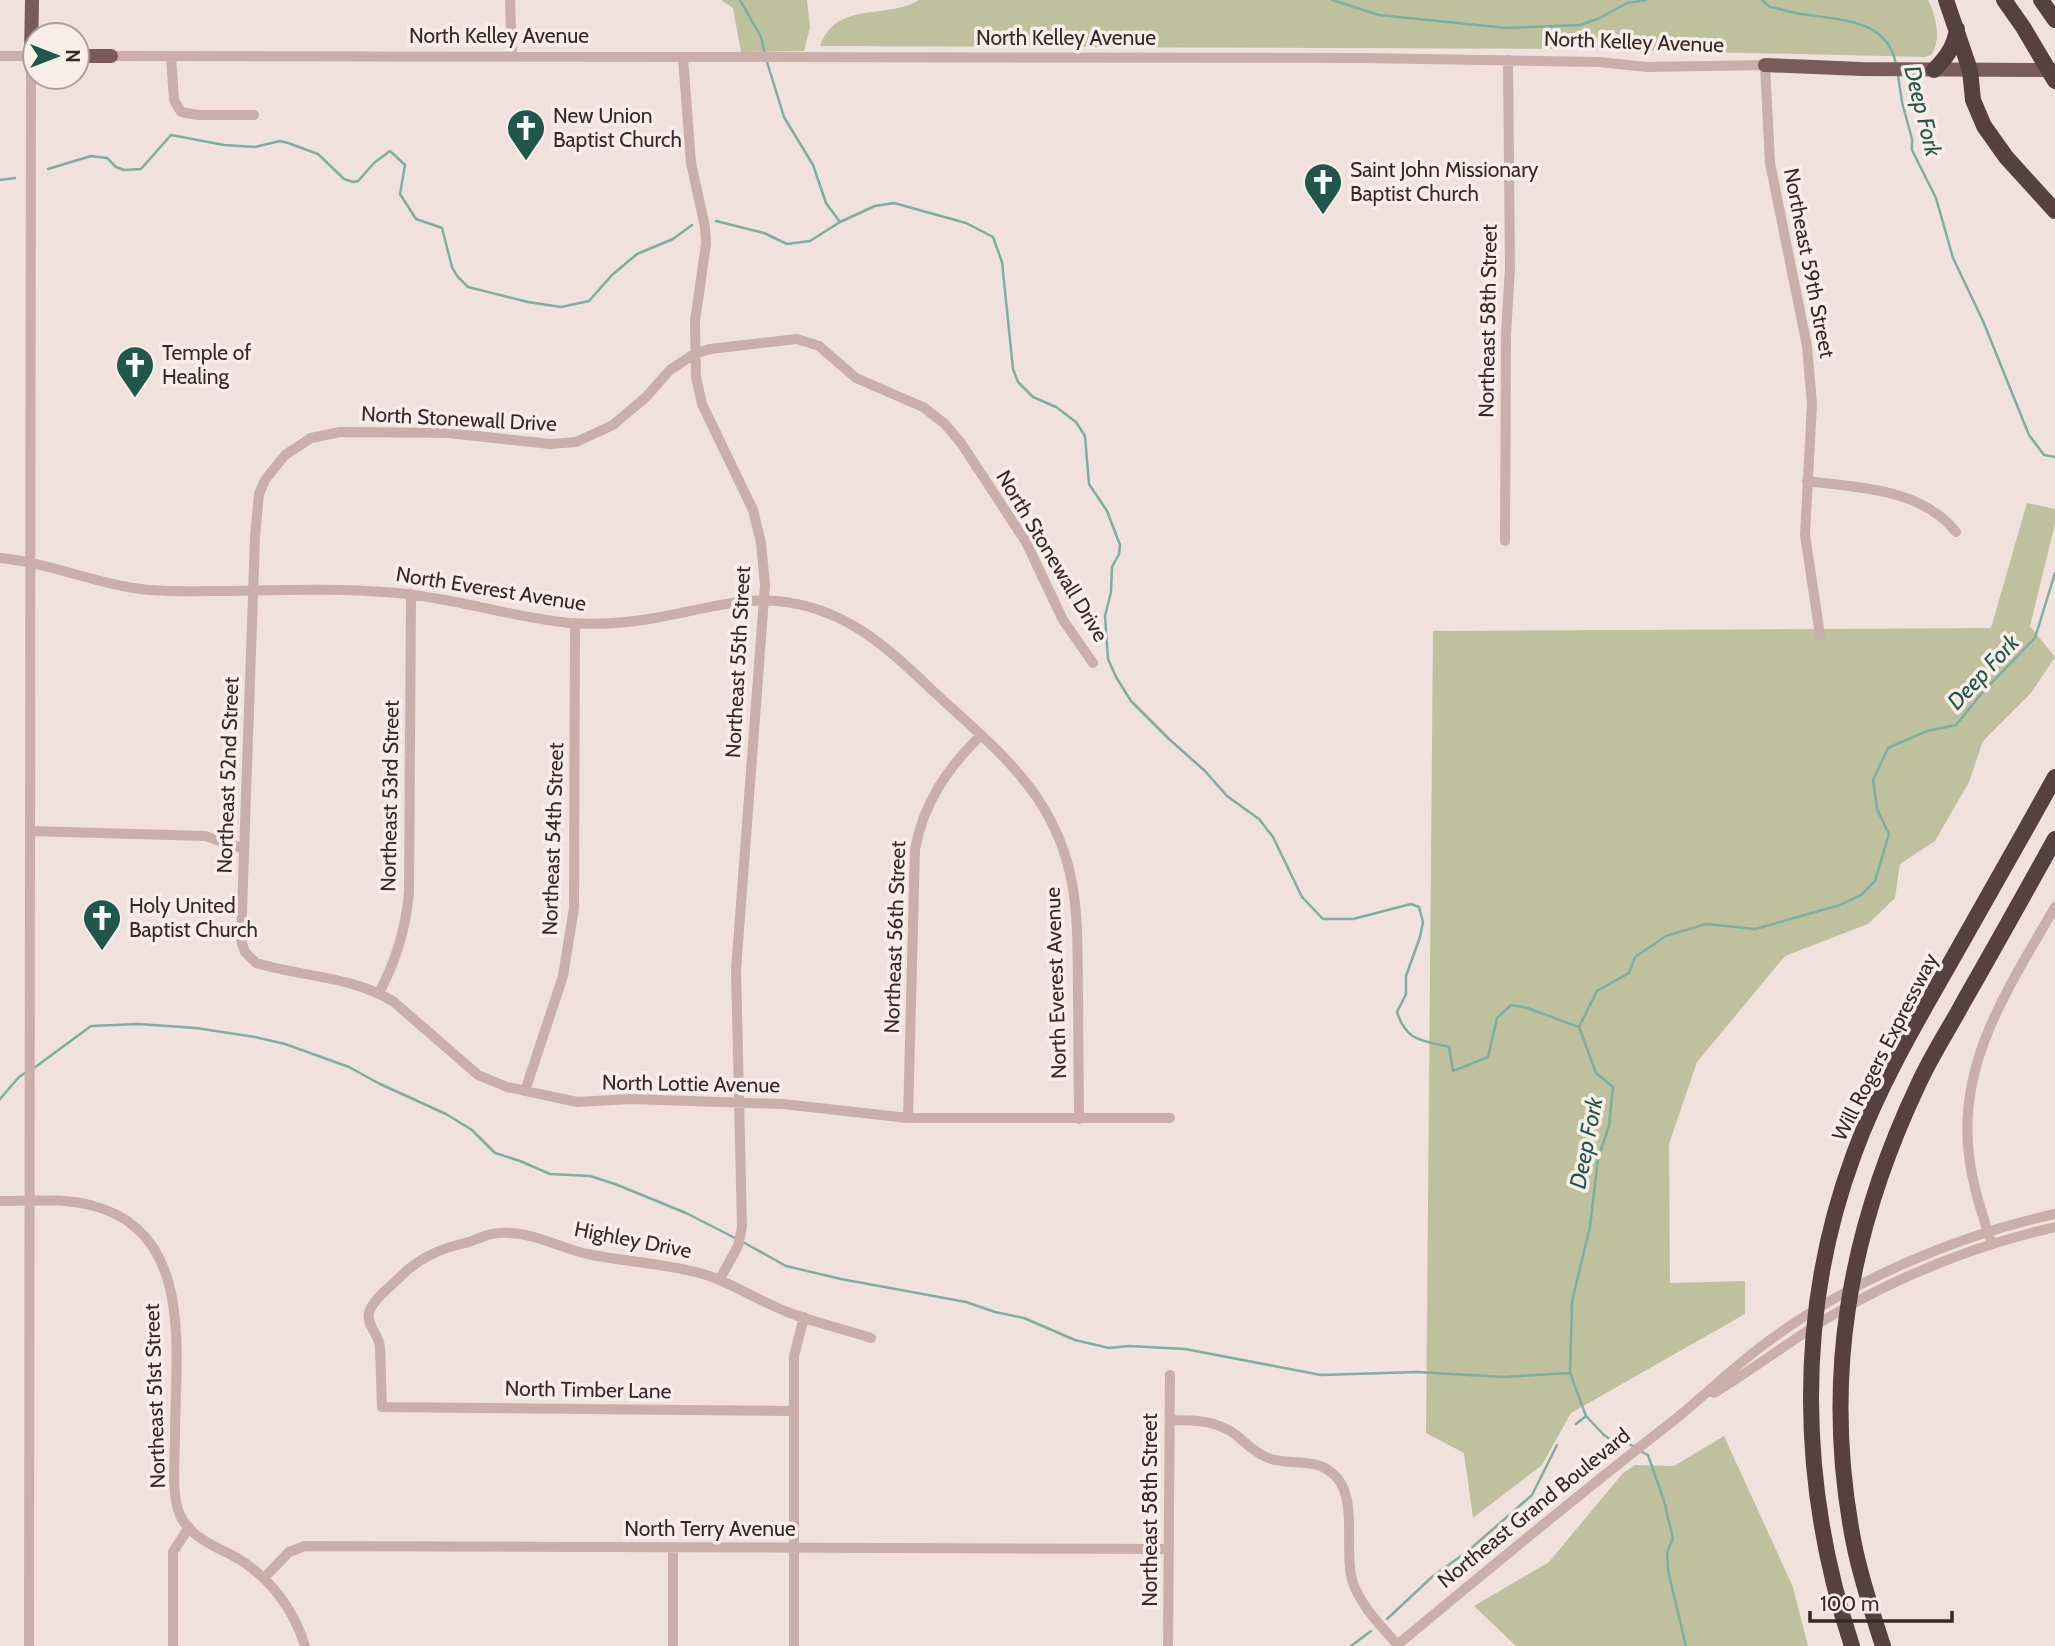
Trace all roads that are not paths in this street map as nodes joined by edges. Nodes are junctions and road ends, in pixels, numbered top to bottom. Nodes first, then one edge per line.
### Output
1 (32, 0) edge
2 (510, 0) edge
3 (1946, 0) edge
4 (2004, 0) edge
5 (2042, 0) edge
6 (2055, 20) edge
7 (32, 21) edge
8 (1957, 29) junction
9 (0, 56) edge
10 (21, 56) edge
11 (91, 56) edge
12 (111, 56) joint
13 (171, 57) junction
14 (513, 57) junction
15 (683, 58) junction
16 (1507, 60) junction
17 (1765, 65) junction
18 (1970, 69) junction
19 (1934, 70) junction
20 (2055, 70) edge
21 (2055, 81) edge
22 (33, 91) edge
23 (254, 115) dead end
24 (2055, 211) edge
25 (694, 355) junction
26 (1807, 481) junction
27 (1956, 532) dead end
28 (1505, 541) dead end
29 (0, 558) edge
30 (30, 563) junction
31 (254, 590) junction
32 (411, 594) junction
33 (764, 601) junction
34 (575, 623) junction
35 (1819, 635) dead end
36 (1093, 663) dead end
37 (980, 736) junction
38 (2055, 777) edge
39 (30, 831) junction
40 (2055, 839) edge
41 (244, 849) junction
42 (2055, 907) edge
43 (250, 959) joint
44 (379, 993) junction
45 (525, 1091) junction
46 (738, 1103) junction
47 (908, 1118) junction
48 (1170, 1118) dead end
49 (1079, 1119) junction
50 (0, 1201) edge
51 (30, 1201) junction
52 (2055, 1214) edge
53 (2055, 1227) edge
54 (1988, 1233) junction
55 (1992, 1245) junction
56 (720, 1279) junction
57 (804, 1317) junction
58 (871, 1338) dead end
59 (1170, 1375) dead end
60 (1699, 1402) junction
61 (382, 1407) joint
62 (793, 1411) junction
63 (1170, 1420) junction
64 (189, 1527) junction
65 (673, 1548) junction
66 (794, 1548) junction
67 (1169, 1549) junction
68 (264, 1578) junction
69 (1397, 1645) edge
70 (29, 1646) edge
71 (173, 1646) edge
72 (305, 1646) edge
73 (673, 1646) edge
74 (794, 1646) edge
75 (1168, 1646) edge
76 (1852, 1646) edge
77 (1883, 1646) edge

1 - 7 main road
2 - 14 street
3 - 8 highway
4 - 21 highway
5 - 6 highway
8 - 18 highway
8 - 19 highway
9 - 10 street
11 - 12 main road, North Kelley Avenue
12 - 13 street, North Kelley Avenue
13 - 14 street, North Kelley Avenue
13 - 23 street
14 - 15 street, North Kelley Avenue
15 - 16 street, North Kelley Avenue
15 - 25 street, Northeast 55th Street
16 - 17 street, North Kelley Avenue
16 - 28 street, Northeast 58th Street
17 - 19 main road, North Kelley Avenue
17 - 26 street, Northeast 59th Street
18 - 19 main road, North Kelley Avenue
18 - 20 main road, North Kelley Avenue
18 - 24 highway
22 - 30 street
25 - 31 street, North Stonewall Drive
25 - 33 street, Northeast 55th Street
25 - 36 street, North Stonewall Drive
26 - 27 street
26 - 35 street, Northeast 59th Street
29 - 30 street, North Everest Avenue
30 - 31 street, North Everest Avenue
30 - 39 street
31 - 32 street, North Everest Avenue
31 - 41 street, Northeast 52nd Street
32 - 34 street, North Everest Avenue
32 - 44 street, Northeast 53rd Street
33 - 34 street, North Everest Avenue
33 - 37 street, North Everest Avenue
33 - 46 street, Northeast 55th Street
34 - 45 street, Northeast 54th Street
37 - 47 street, Northeast 56th Street
37 - 49 street, North Everest Avenue
38 - 76 highway, Will Rogers Expressway
39 - 41 street
39 - 51 street
40 - 77 highway
41 - 43 street, Northeast 52nd Street
42 - 54 street
43 - 44 street, North Lottie Avenue
44 - 45 street, North Lottie Avenue
45 - 46 street, North Lottie Avenue
46 - 47 street, North Lottie Avenue
46 - 56 street, Northeast 55th Street
47 - 49 street, North Lottie Avenue
48 - 49 street, North Lottie Avenue
50 - 51 street, Northeast 51st Street
51 - 64 street, Northeast 51st Street
51 - 70 street
52 - 54 street, Northeast Grand Boulevard
53 - 55 street, Northeast Grand Boulevard
54 - 55 street
54 - 60 street, Northeast Grand Boulevard
55 - 60 street, Northeast Grand Boulevard
56 - 57 street, Highley Drive
56 - 61 street, Highley Drive
57 - 58 street, Highley Drive
57 - 62 street
59 - 63 street, Northeast 58th Street
60 - 69 street, Northeast Grand Boulevard
61 - 62 street, North Timber Lane
62 - 66 street
63 - 67 street, Northeast 58th Street
63 - 69 street
64 - 68 street
64 - 71 street
65 - 66 street, North Terry Avenue
65 - 68 street, North Terry Avenue
65 - 73 street
66 - 67 street, North Terry Avenue
66 - 74 street
67 - 75 street, Northeast 58th Street
68 - 72 street

